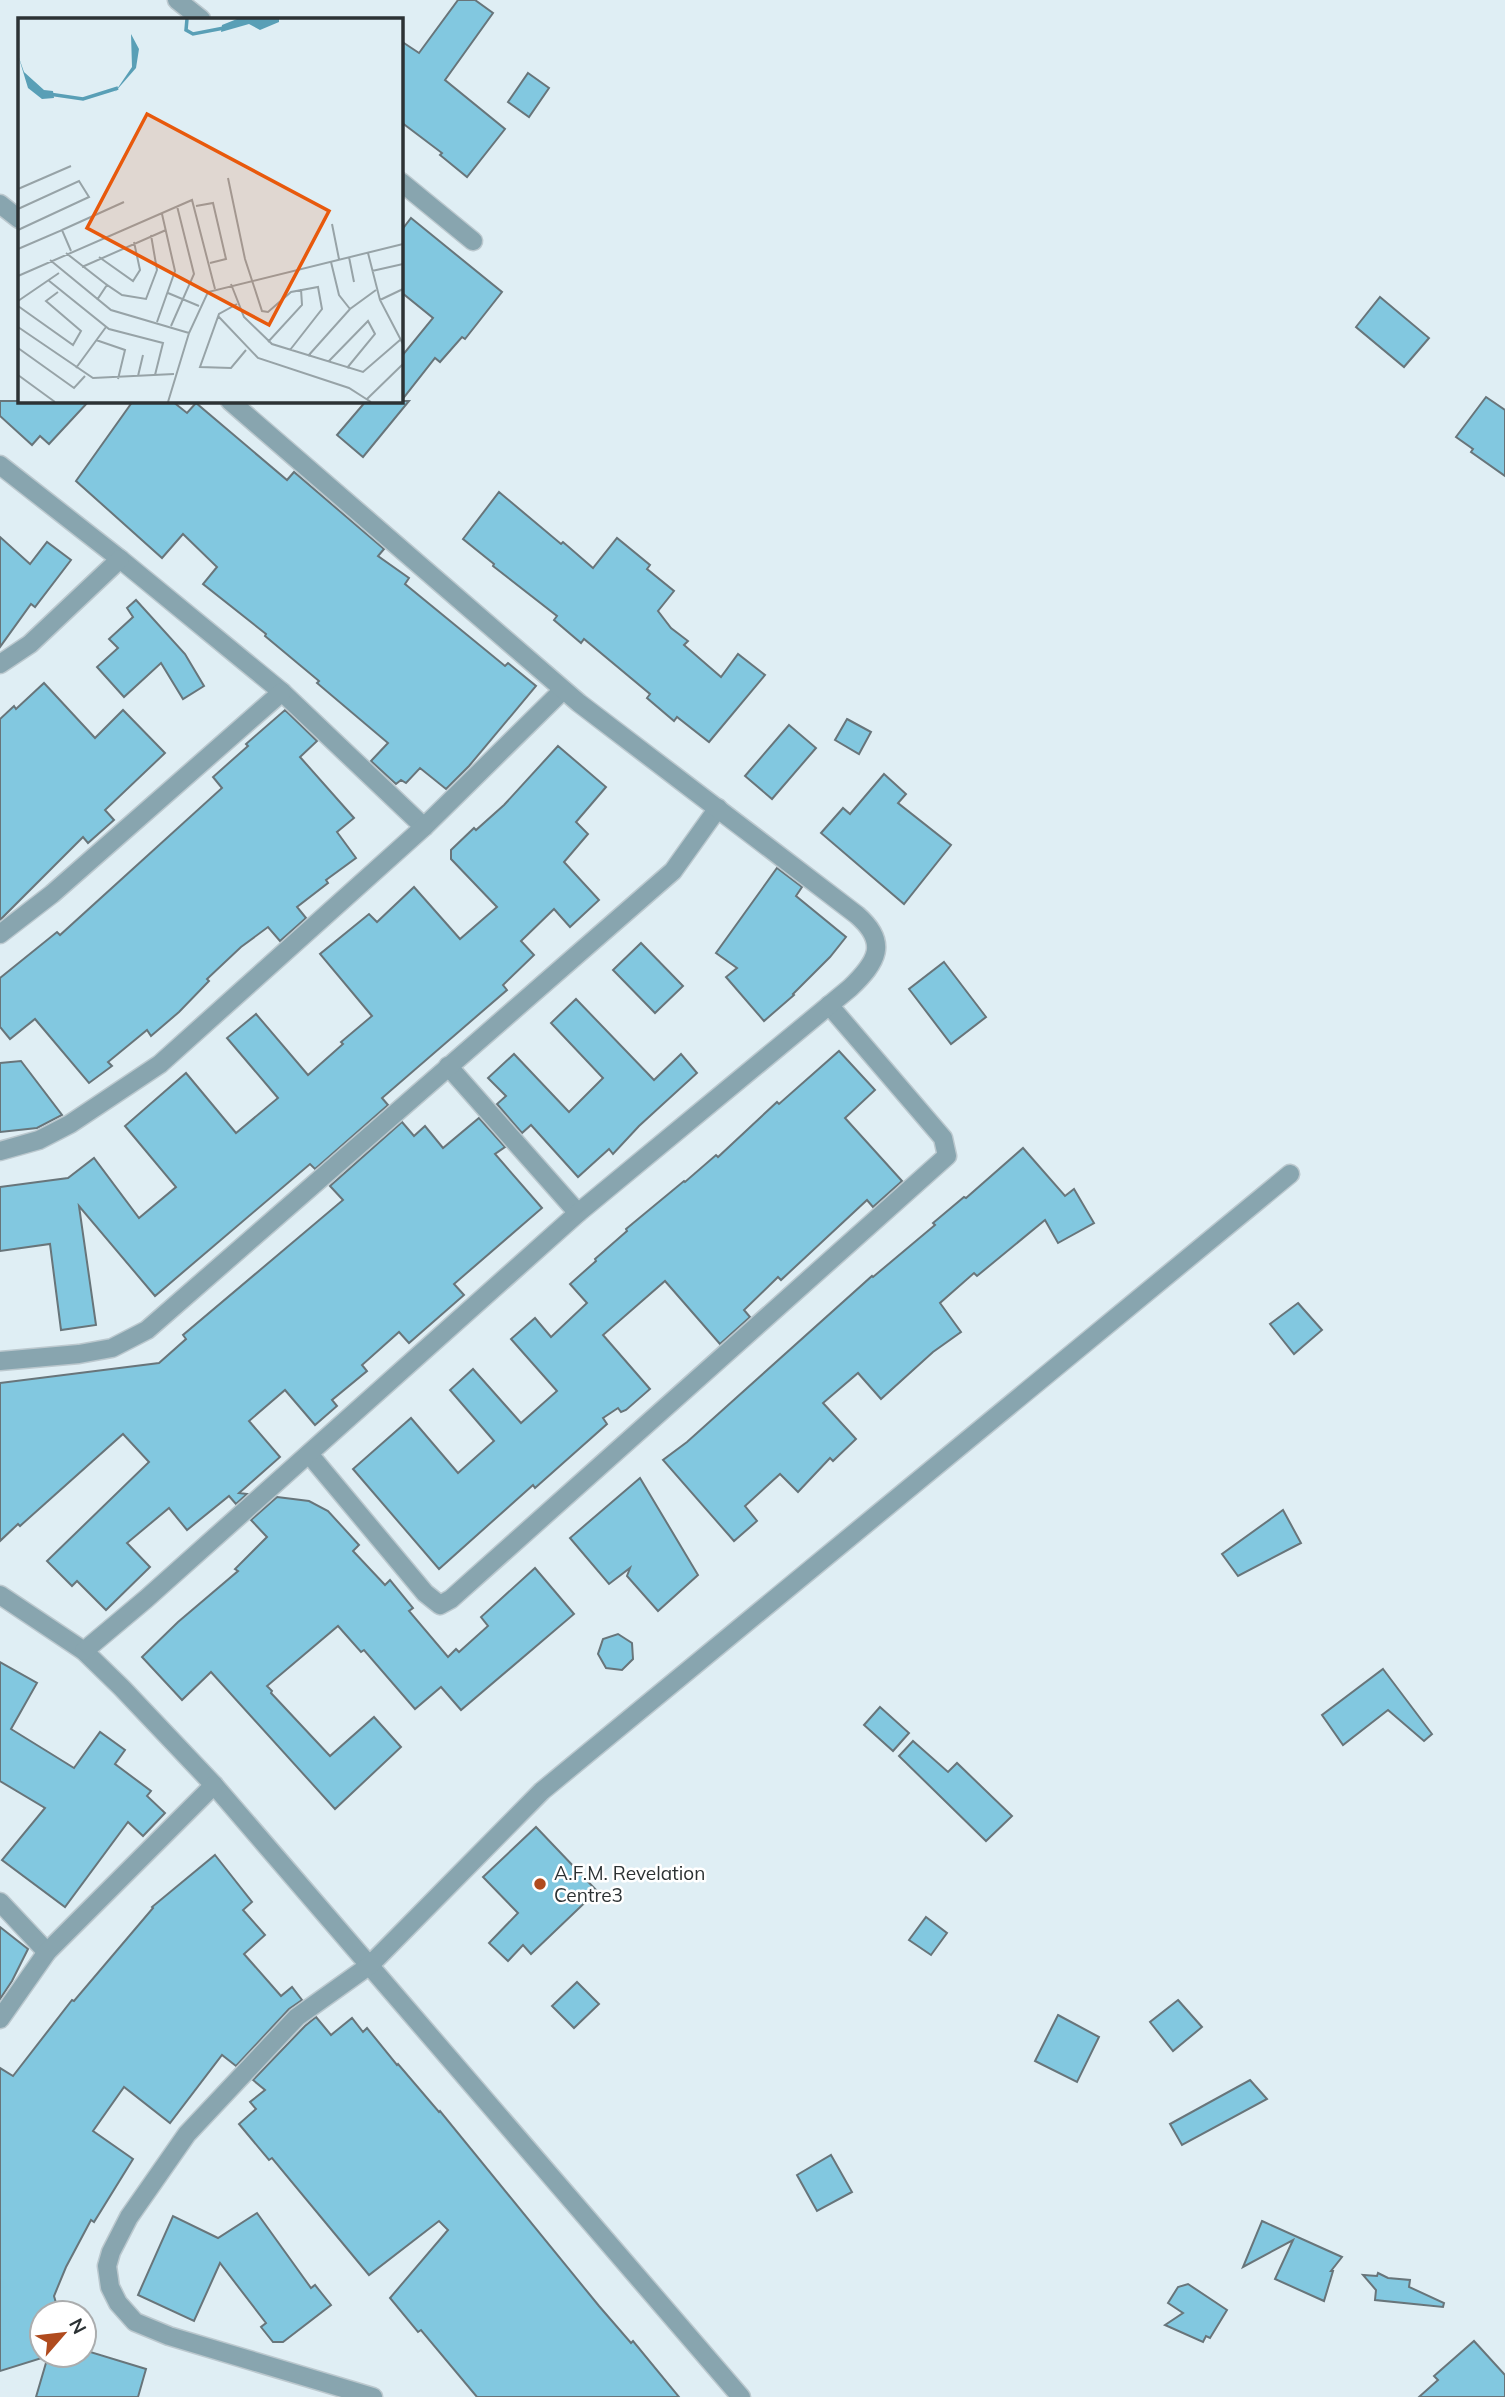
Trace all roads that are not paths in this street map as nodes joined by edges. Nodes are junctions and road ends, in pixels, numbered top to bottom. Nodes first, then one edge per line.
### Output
1 (177, 0) edge
2 (200, 18) edge
3 (402, 183) edge
4 (0, 204) edge
5 (18, 218) edge
6 (473, 241) dead end
7 (231, 402) edge
8 (0, 465) edge
9 (120, 559) junction
10 (0, 664) edge
11 (564, 690) junction
12 (282, 692) junction
13 (718, 808) junction
14 (424, 827) junction
15 (0, 934) edge
16 (829, 1005) junction
17 (448, 1066) junction
18 (0, 1151) edge
19 (1290, 1174) dead end
20 (578, 1213) junction
21 (0, 1361) edge
22 (309, 1454) junction
23 (0, 1595) edge
24 (84, 1651) junction
25 (214, 1785) junction
26 (0, 1902) edge
27 (47, 1952) junction
28 (370, 1965) junction
29 (0, 2019) edge
30 (373, 2397) edge
31 (741, 2397) edge

1 - 2 street
3 - 6 street
4 - 5 street
7 - 11 street
8 - 9 street
9 - 10 street
9 - 12 street
11 - 13 street
11 - 14 street
12 - 14 street
12 - 15 street
13 - 16 street
13 - 17 street
14 - 18 street
16 - 20 street
16 - 22 street
17 - 20 street
17 - 21 street
19 - 28 street
20 - 22 street
22 - 24 street
23 - 24 street
24 - 25 street
25 - 27 street
25 - 28 street
26 - 27 street
27 - 29 street
28 - 30 street
28 - 31 street

